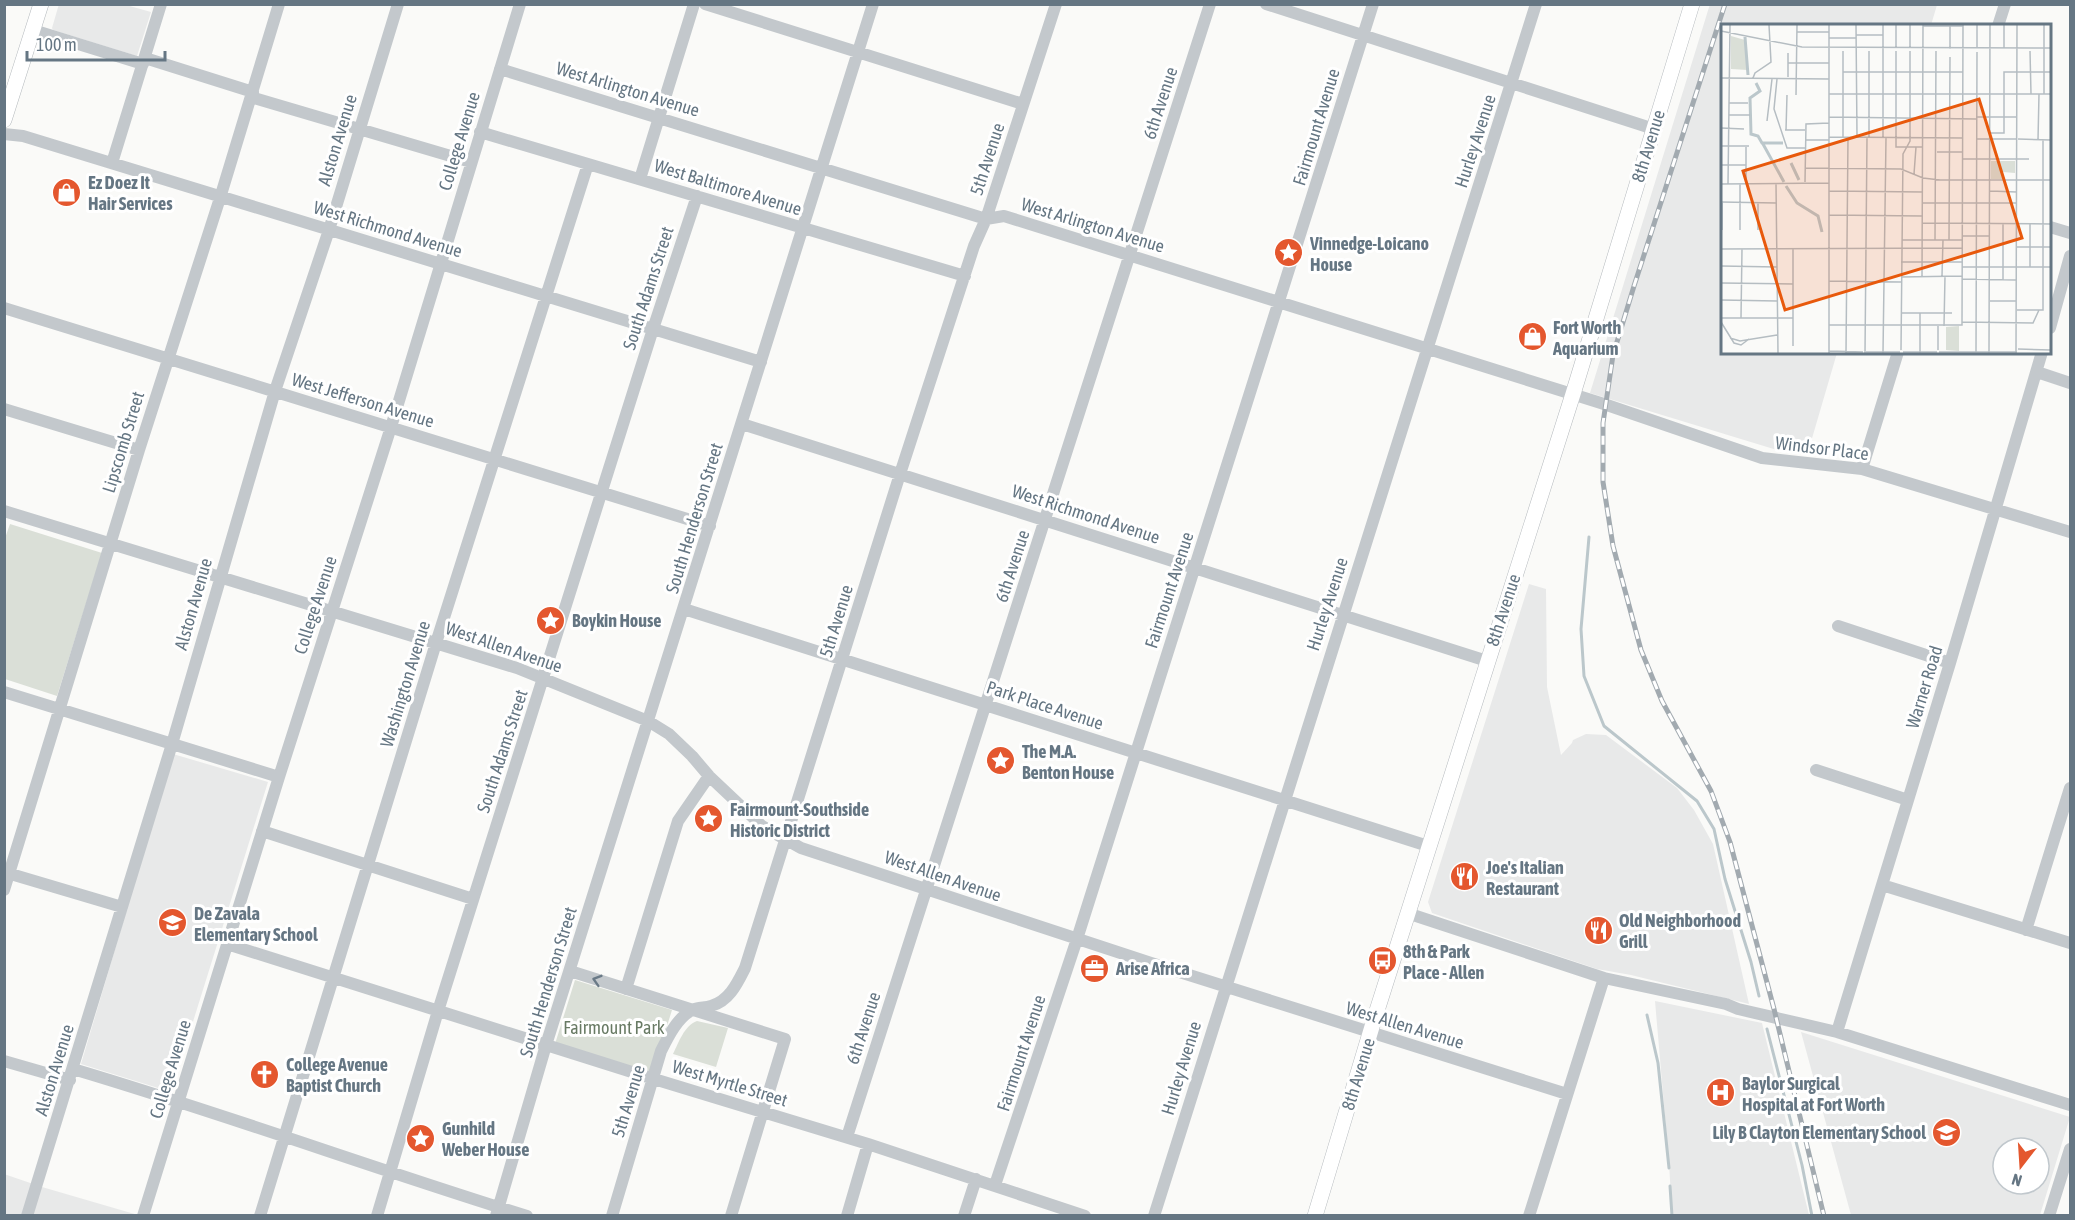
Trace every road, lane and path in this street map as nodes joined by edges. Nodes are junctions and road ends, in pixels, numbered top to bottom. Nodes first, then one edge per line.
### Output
1 (41, 4) edge
2 (161, 4) edge
3 (279, 4) edge
4 (398, 4) edge
5 (520, 4) edge
6 (694, 4) edge
7 (705, 4) edge
8 (873, 4) edge
9 (1056, 4) edge
10 (1210, 4) edge
11 (1266, 4) edge
12 (1373, 4) edge
13 (1536, 4) edge
14 (1692, 4) edge
15 (2005, 4) edge
16 (1999, 24) edge
17 (33, 30) junction
18 (1363, 36) junction
19 (858, 52) junction
20 (144, 61) junction
21 (500, 69) junction
22 (1512, 84) junction
23 (252, 94) junction
24 (1023, 104) junction
25 (659, 118) junction
26 (4, 120) edge
27 (359, 129) junction
28 (1654, 129) junction
29 (480, 132) junction
30 (4, 134) edge
31 (471, 162) junction
32 (112, 163) junction
33 (588, 164) junction
34 (822, 168) junction
35 (640, 179) junction
36 (697, 196) junction
37 (220, 198) junction
38 (986, 219) junction
39 (2051, 227) edge
40 (803, 228) junction
41 (328, 230) junction
42 (2070, 233) edge
43 (1130, 255) junction
44 (2070, 256) edge
45 (440, 264) junction
46 (965, 276) junction
47 (547, 297) junction
48 (1280, 302) junction
49 (4, 308) edge
50 (2051, 321) edge
51 (653, 329) junction
52 (1427, 349) junction
53 (1897, 354) edge
54 (2042, 354) edge
55 (168, 360) junction
56 (761, 363) junction
57 (2037, 372) junction
58 (2070, 383) edge
59 (275, 392) junction
60 (1573, 394) junction
61 (1604, 404) joint
62 (4, 409) edge
63 (742, 424) junction
64 (391, 428) junction
65 (139, 450) junction
66 (495, 459) junction
67 (1862, 469) junction
68 (900, 474) junction
69 (602, 492) junction
70 (1995, 508) junction
71 (4, 511) edge
72 (1046, 520) junction
73 (710, 526) junction
74 (2070, 532) edge
75 (110, 543) junction
76 (1195, 568) junction
77 (219, 576) junction
78 (684, 609) junction
79 (331, 611) junction
80 (1342, 615) junction
81 (1838, 626) dead end
82 (436, 643) junction
83 (843, 659) junction
84 (1487, 661) junction
85 (1950, 663) junction
86 (544, 678) junction
87 (4, 692) edge
88 (987, 705) junction
89 (60, 709) junction
90 (648, 721) junction
91 (172, 744) junction
92 (1136, 753) junction
93 (1816, 770) dead end
94 (709, 776) junction
95 (279, 777) junction
96 (2070, 788) edge
97 (1284, 800) junction
98 (1908, 800) junction
99 (262, 831) junction
100 (784, 839) junction
101 (1428, 846) junction
102 (368, 864) junction
103 (7, 873) edge
104 (1882, 885) junction
105 (927, 890) junction
106 (4, 891) edge
107 (474, 899) junction
108 (122, 907) junction
109 (1407, 913) junction
110 (2026, 930) junction
111 (1077, 939) junction
112 (2070, 943) edge
113 (227, 944) junction
114 (570, 971) junction
115 (333, 977) junction
116 (1604, 978) junction
117 (1225, 987) junction
118 (626, 989) junction
119 (693, 1010) junction
120 (438, 1011) junction
121 (1837, 1032) junction
122 (1370, 1033) junction
123 (546, 1045) junction
124 (4, 1061) edge
125 (71, 1075) junction
126 (654, 1079) junction
127 (1568, 1094) junction
128 (179, 1101) junction
129 (2070, 1105) edge
130 (763, 1112) junction
131 (284, 1137) junction
132 (847, 1137) junction
133 (868, 1144) junction
134 (2070, 1149) edge
135 (390, 1173) junction
136 (976, 1179) junction
137 (995, 1185) junction
138 (498, 1211) edge
139 (27, 1215) edge
140 (143, 1215) edge
141 (260, 1215) edge
142 (377, 1215) edge
143 (527, 1215) edge
144 (612, 1215) edge
145 (731, 1215) edge
146 (847, 1215) edge
147 (964, 1215) edge
148 (1080, 1215) edge
149 (1154, 1215) edge
150 (1315, 1215) edge
151 (1529, 1215) edge
152 (2049, 1215) edge

1 - 17 main road
2 - 20 street
3 - 23 street, Lipscomb Street
4 - 27 street, Alston Avenue
5 - 21 street, College Avenue
6 - 25 street
7 - 19 street
8 - 19 street, South Henderson Street
9 - 24 street, 5th Avenue
10 - 43 street, 6th Avenue
11 - 18 street
12 - 18 street, Fairmount Avenue
13 - 22 street, Hurley Avenue
14 - 28 main road, 8th Avenue
15 - 16 street
17 - 20 street
17 - 26 main road
18 - 22 street
18 - 48 street, Fairmount Avenue
19 - 24 street
19 - 34 street, South Henderson Street
20 - 23 street
20 - 32 street
21 - 25 street, West Arlington Avenue
21 - 29 street, College Avenue
22 - 28 street
22 - 52 street, Hurley Avenue
23 - 27 street
23 - 37 street, Lipscomb Street
24 - 38 street, 5th Avenue
25 - 34 street, West Arlington Avenue
25 - 35 street
27 - 31 street
27 - 41 street, Alston Avenue
28 - 60 main road, 8th Avenue
29 - 31 street, College Avenue
29 - 33 street, West Baltimore Avenue
30 - 32 street, West Richmond Avenue
31 - 45 street, College Avenue
32 - 37 street, West Richmond Avenue
33 - 35 street, West Baltimore Avenue
33 - 47 street, Washington Avenue
34 - 38 street, West Arlington Avenue
34 - 40 street, South Henderson Street
35 - 36 street, West Baltimore Avenue
36 - 40 street, West Baltimore Avenue
36 - 51 street, South Adams Street
37 - 41 street, West Richmond Avenue
37 - 55 street, Lipscomb Street
38 - 43 street, West Arlington Avenue
38 - 46 street, 5th Avenue
39 - 42 street
40 - 46 street, West Baltimore Avenue
40 - 56 street, South Henderson Street
41 - 45 street, West Richmond Avenue
41 - 59 street, Alston Avenue
43 - 48 street, West Arlington Avenue
43 - 72 street, 6th Avenue
44 - 50 street
45 - 47 street, West Richmond Avenue
45 - 64 street, College Avenue
46 - 68 street, 5th Avenue
47 - 51 street, West Richmond Avenue
47 - 66 street, Washington Avenue
48 - 52 street, West Arlington Avenue
48 - 76 street, Fairmount Avenue
49 - 55 street, West Jefferson Avenue
51 - 56 street, West Richmond Avenue
51 - 69 street, South Adams Street
52 - 60 street, West Arlington Avenue
52 - 80 street, Hurley Avenue
53 - 67 street
54 - 57 street, Warner Road
55 - 59 street, West Jefferson Avenue
55 - 65 street, Lipscomb Street
56 - 63 street, South Henderson Street
57 - 58 street
57 - 70 street, Warner Road
59 - 64 street, West Jefferson Avenue
59 - 77 street, Alston Avenue
60 - 61 street, West Arlington Avenue
60 - 84 main road, 8th Avenue
61 - 67 street, Windsor Place
62 - 65 street
63 - 68 street, West Richmond Avenue
63 - 73 street, South Henderson Street
64 - 66 street, West Jefferson Avenue
64 - 79 street, College Avenue
65 - 75 street, Lipscomb Street
66 - 69 street, West Jefferson Avenue
66 - 82 street, Washington Avenue
67 - 70 street, Windsor Place
68 - 72 street, West Richmond Avenue
68 - 83 street, 5th Avenue
69 - 73 street, West Jefferson Avenue
69 - 86 street, South Adams Street
70 - 74 street, Windsor Place
70 - 85 street, Warner Road
71 - 75 street, West Allen Avenue
72 - 76 street, West Richmond Avenue
72 - 88 street, 6th Avenue
73 - 78 street, South Henderson Street
75 - 77 street, West Allen Avenue
75 - 89 street, Lipscomb Street
76 - 80 street, West Richmond Avenue
76 - 92 street, Fairmount Avenue
77 - 79 street, West Allen Avenue
77 - 91 street, Alston Avenue
78 - 83 street, Park Place Avenue
78 - 90 street, South Henderson Street
79 - 82 street, West Allen Avenue
79 - 95 street, College Avenue
80 - 84 street, West Richmond Avenue
80 - 97 street, Hurley Avenue
81 - 85 street
82 - 86 street, West Allen Avenue
82 - 102 street, Washington Avenue
83 - 88 street, Park Place Avenue
83 - 100 street, 5th Avenue
84 - 101 main road, 8th Avenue
85 - 98 street, Warner Road
86 - 90 street, West Allen Avenue
86 - 107 street, South Adams Street
87 - 89 street
88 - 92 street, Park Place Avenue
88 - 105 street, 6th Avenue
89 - 91 street
89 - 103 street, Lipscomb Street
90 - 94 street, West Allen Avenue
90 - 114 street, South Henderson Street
91 - 95 street
91 - 108 street, Alston Avenue
92 - 97 street, Park Place Avenue
92 - 111 street, Fairmount Avenue
93 - 98 street
94 - 100 street, West Allen Avenue
94 - 118 street
95 - 99 street, College Avenue
96 - 110 street
97 - 101 street, Park Place Avenue
97 - 117 street, Hurley Avenue
98 - 104 street, Warner Road
99 - 102 street
99 - 113 street, College Avenue
100 - 105 street, West Allen Avenue
100 - 119 street, 5th Avenue
101 - 109 main road, 8th Avenue
102 - 107 street
102 - 115 street, Washington Avenue
103 - 106 street, Lipscomb Street
103 - 108 street
104 - 110 street
104 - 121 street, Warner Road
105 - 111 street, West Allen Avenue
105 - 132 street, 6th Avenue
107 - 120 street, South Adams Street
108 - 125 street, Alston Avenue
109 - 116 street
109 - 122 main road, 8th Avenue
110 - 112 street
111 - 117 street, West Allen Avenue
111 - 137 street, Fairmount Avenue
113 - 115 street, West Myrtle Street
113 - 128 street, College Avenue
118 -> 114 street
114 - 123 street, South Henderson Street
115 - 120 street, West Myrtle Street
115 - 131 street, Washington Avenue
116 - 121 street
116 - 127 street
117 - 122 street, West Allen Avenue
117 - 149 street, Hurley Avenue
118 - 119 street
119 - 126 street, 5th Avenue
119 - 130 street
120 - 123 street, West Myrtle Street
120 - 135 street, South Adams Street
121 - 129 street
122 - 127 street, West Allen Avenue
122 - 150 main road, 8th Avenue
123 - 126 street, West Myrtle Street
123 - 138 street, South Henderson Street
124 - 125 street
125 - 128 street
125 - 139 street, Alston Avenue
126 - 130 street, West Myrtle Street
126 - 144 street, 5th Avenue
127 - 151 street
128 - 131 street
128 - 140 street, College Avenue
130 - 132 street, West Myrtle Street
130 - 145 street
131 - 135 street
131 - 141 street, Washington Avenue
132 - 133 street, West Myrtle Street
133 - 136 street, West Myrtle Street
133 - 146 street
134 - 152 street
135 - 138 street
135 - 142 street, South Adams Street
136 - 137 street, West Myrtle Street
136 - 147 street
137 - 148 street, West Myrtle Street
138 - 143 street

